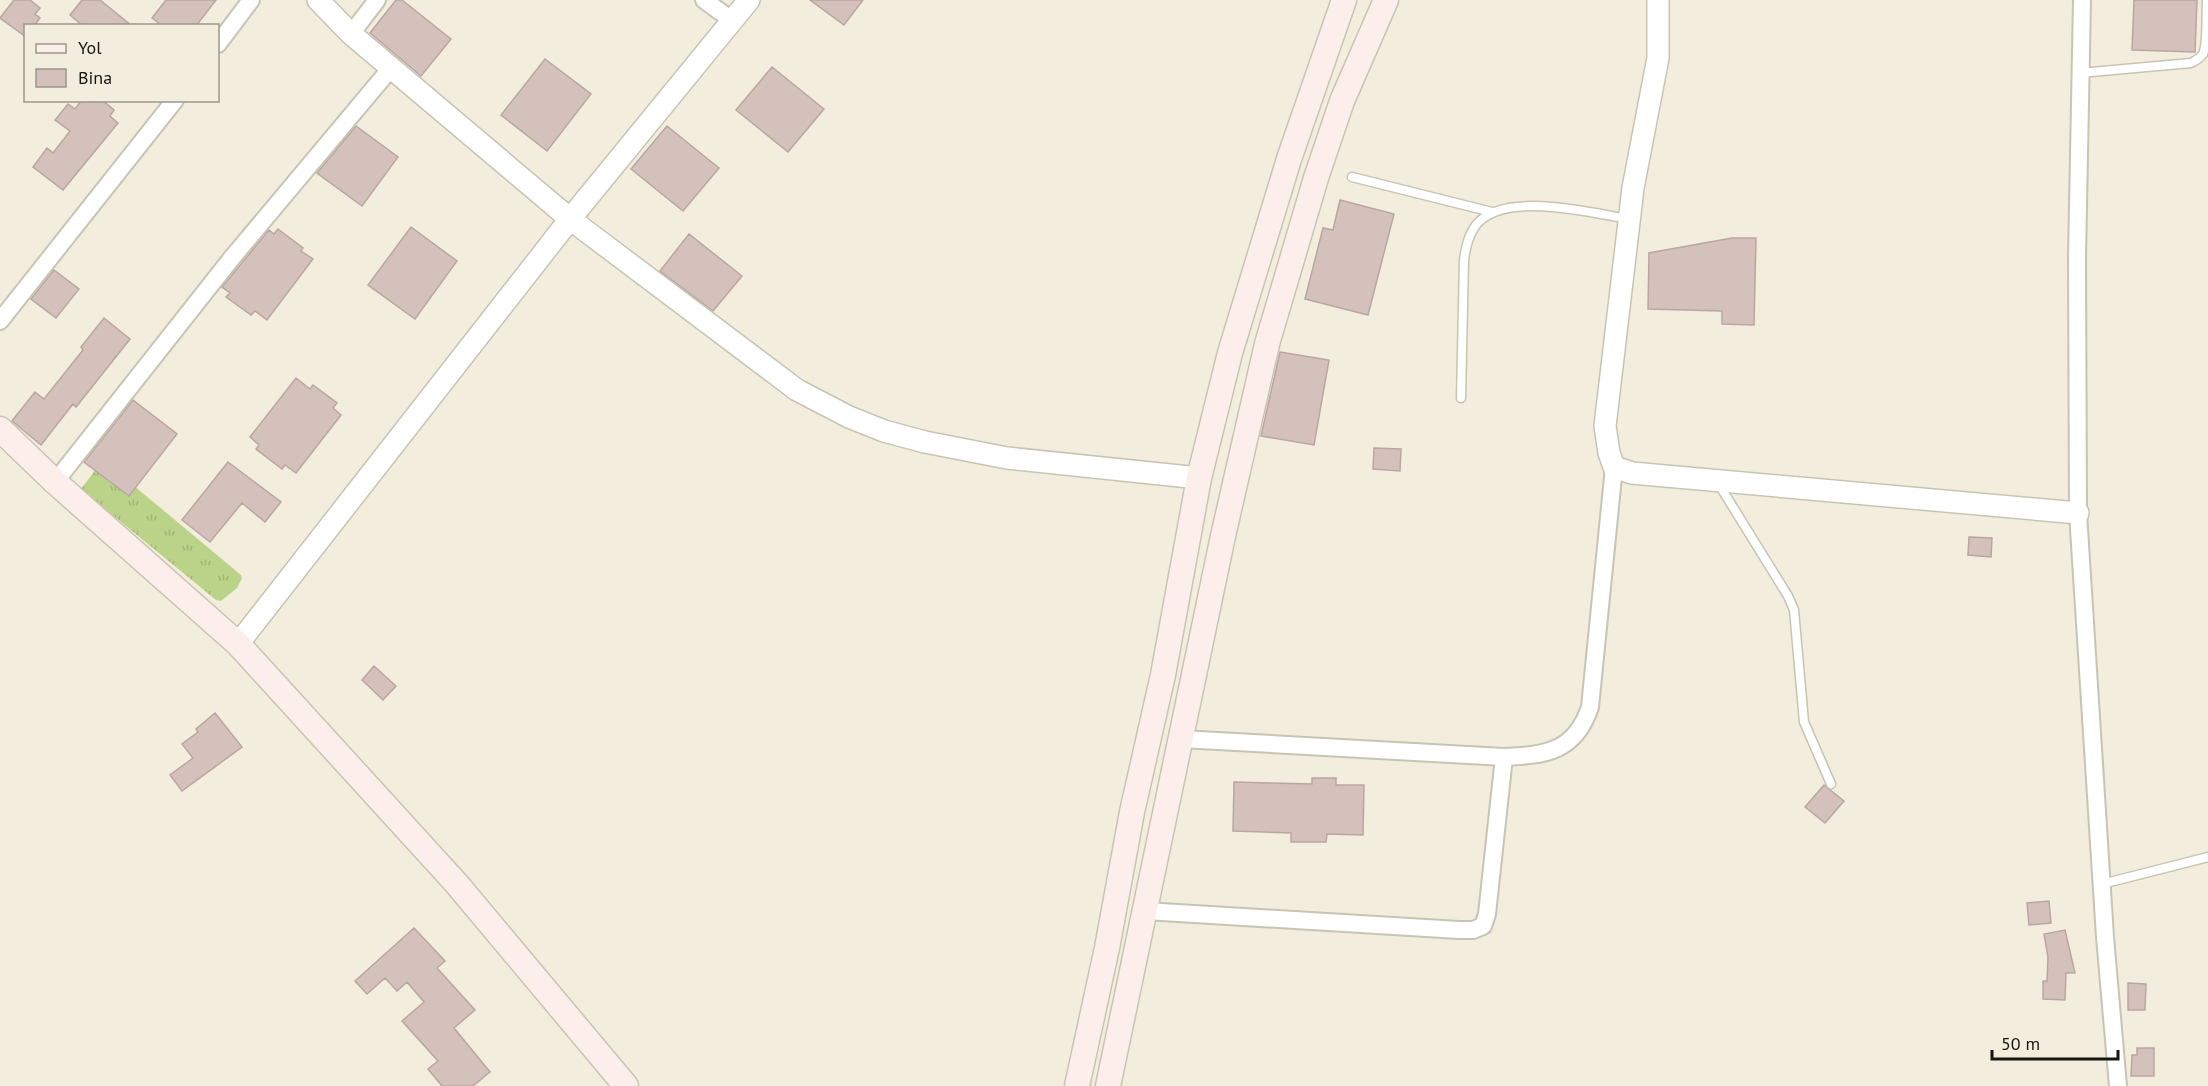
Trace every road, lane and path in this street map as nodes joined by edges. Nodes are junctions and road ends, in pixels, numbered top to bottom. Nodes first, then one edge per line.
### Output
1 (251, 0) edge
2 (318, 0) edge
3 (377, 0) edge
4 (704, 0) edge
5 (749, 0) edge
6 (1344, 0) edge
7 (1386, 0) edge
8 (1659, 0) edge
9 (2082, 0) edge
10 (2207, 0) edge
11 (733, 21) junction
12 (351, 34) junction
13 (219, 43) edge
14 (391, 68) junction
15 (2080, 73) junction
16 (174, 102) edge
17 (1352, 177) dead end
18 (1492, 212) junction
19 (570, 219) junction
20 (1629, 219) junction
21 (0, 321) edge
22 (1461, 398) dead end
23 (0, 429) edge
24 (1614, 466) junction
25 (1199, 478) junction
26 (1716, 480) junction
27 (55, 482) junction
28 (2078, 513) junction
29 (238, 644) junction
30 (1181, 739) junction
31 (1504, 757) junction
32 (1832, 784) dead end
33 (2208, 857) edge
34 (2102, 884) junction
35 (1145, 911) junction
36 (626, 1086) edge
37 (1077, 1086) edge
38 (1108, 1086) edge
39 (2118, 1086) edge

1 - 13 street
2 - 12 street
3 - 12 street
4 - 11 street
5 - 11 street
6 - 25 main road
7 - 30 main road
8 - 20 street
9 - 15 street
10 - 15 lane
11 - 19 street
12 - 14 street
14 - 19 street
14 - 27 street
15 - 28 street
16 - 21 street
17 - 18 lane
18 - 20 lane
18 - 22 lane
19 - 25 street
19 - 29 street
20 - 24 street
23 - 27 main road
24 - 26 street
24 - 31 street
25 - 37 main road
26 - 28 street
26 - 32 lane
27 - 29 main road
28 - 34 street
29 - 36 main road
30 - 31 street
30 - 35 main road
31 - 35 street
33 - 34 lane
34 - 39 street
35 - 38 main road

